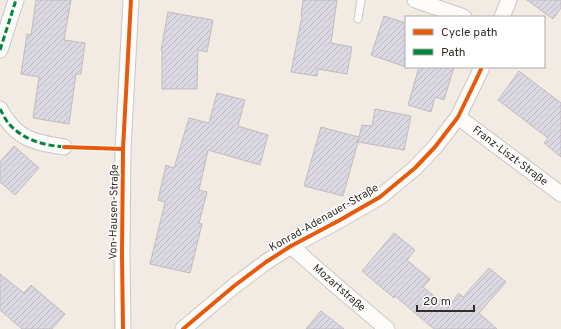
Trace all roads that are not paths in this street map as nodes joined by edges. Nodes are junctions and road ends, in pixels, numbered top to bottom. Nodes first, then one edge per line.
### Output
1 (16, 0) edge
2 (131, 0) edge
3 (361, 0) edge
4 (415, 0) edge
5 (508, 0) edge
6 (461, 16) edge
7 (502, 16) edge
8 (358, 19) dead end
9 (0, 50) edge
10 (482, 68) edge
11 (0, 109) edge
12 (458, 117) junction
13 (64, 147) dead end
14 (561, 194) edge
15 (290, 246) junction
16 (123, 329) edge
17 (183, 329) edge
18 (387, 329) edge

1 - 9 street
2 - 16 street, Von-Hausen-Straße
3 - 8 lane
4 - 6 street
5 - 7 street
10 - 12 street, Konrad-Adenauer-Straße
11 - 13 street
12 - 14 street, Franz-Liszt-Straße
12 - 15 street, Konrad-Adenauer-Straße
15 - 17 street, Konrad-Adenauer-Straße
15 - 18 street, Mozartstraße

